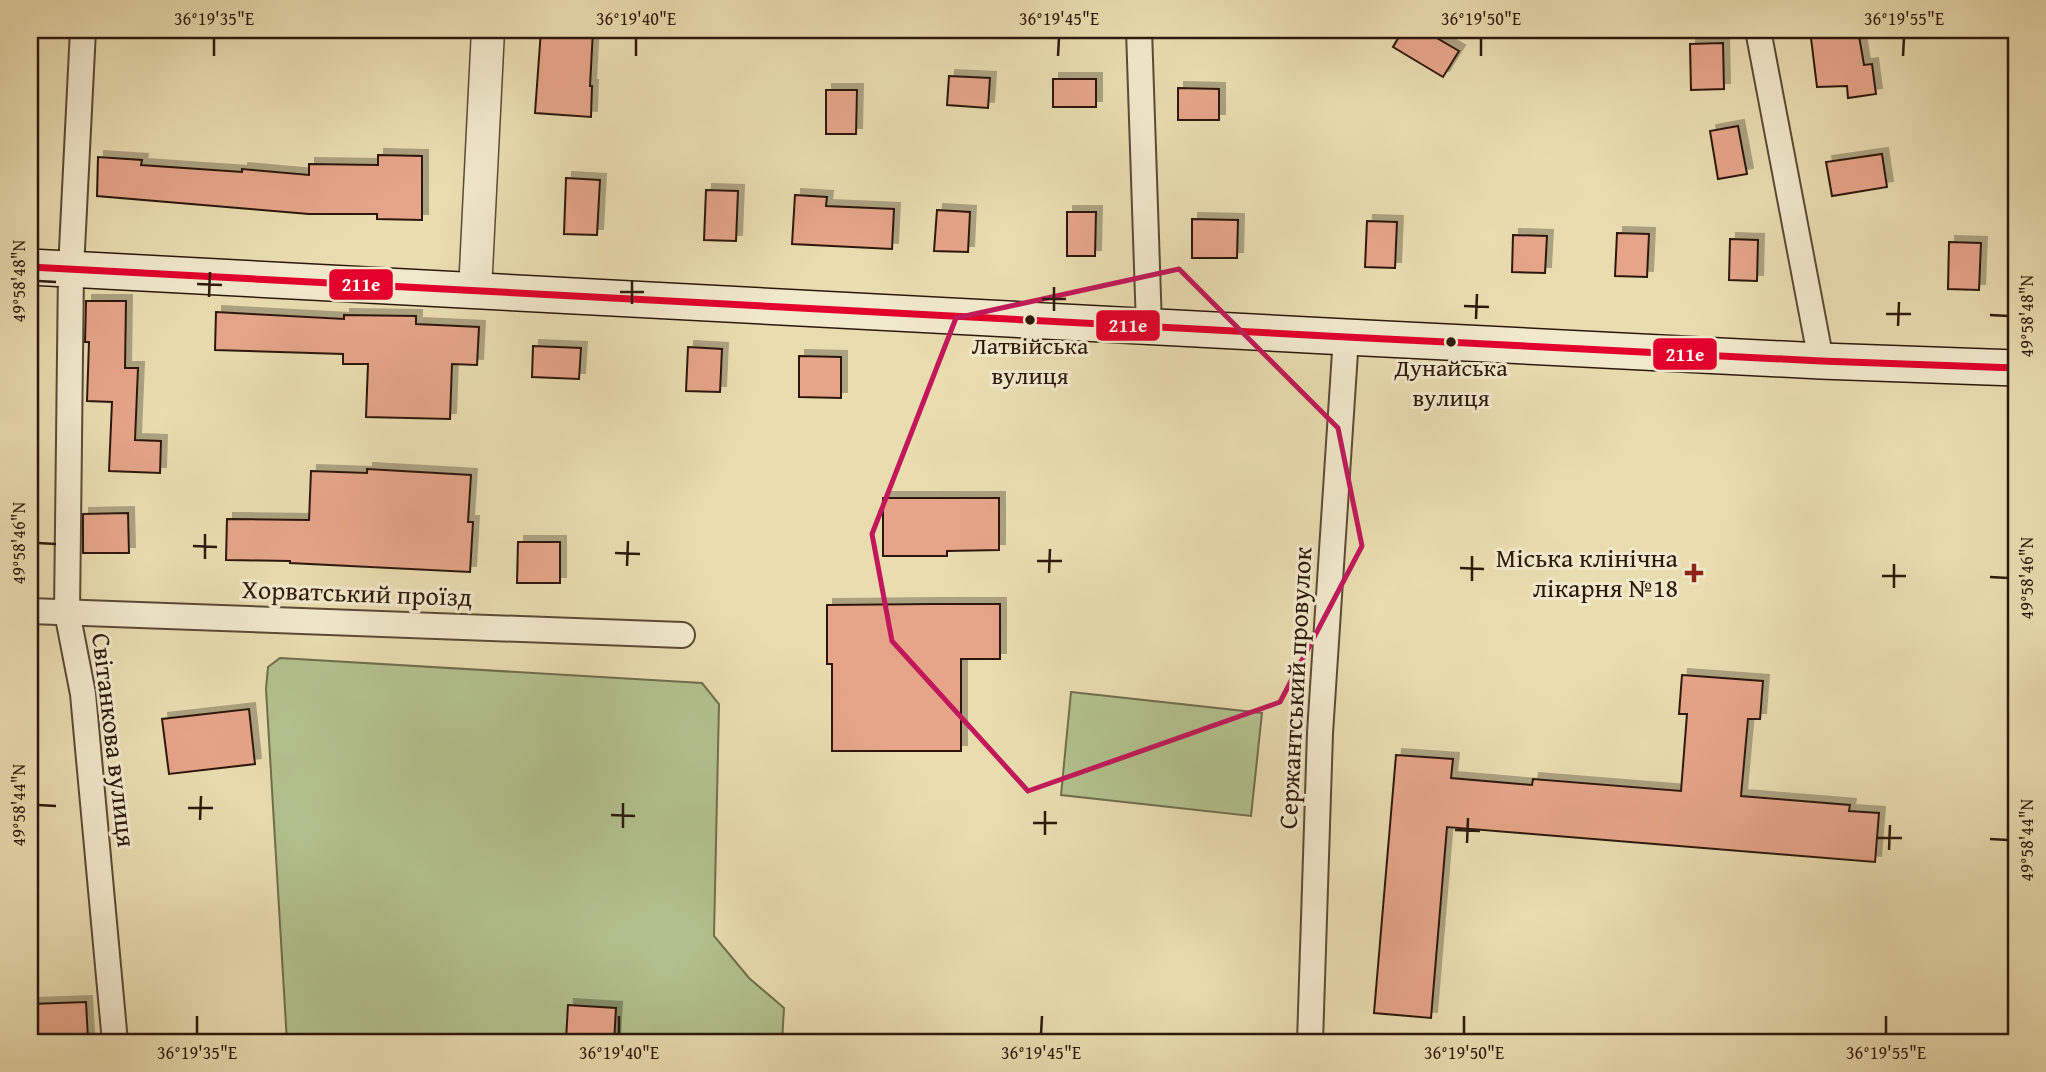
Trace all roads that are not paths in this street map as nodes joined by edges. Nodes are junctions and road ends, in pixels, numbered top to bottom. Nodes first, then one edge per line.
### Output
1 (83, 30) edge
2 (488, 30) edge
3 (1139, 30) edge
4 (1758, 30) edge
5 (30, 267) edge
6 (71, 269) junction
7 (475, 291) junction
8 (1149, 326) junction
9 (1346, 337) junction
10 (1821, 361) junction
11 (2016, 368) edge
12 (30, 611) edge
13 (66, 612) junction
14 (682, 635) dead end
15 (115, 1042) edge
16 (1310, 1042) edge

1 - 6 street, Світанкова вулиця
2 - 7 street
3 - 8 street
4 - 10 street
5 - 6 main road
6 - 7 main road
6 - 13 street, Світанкова вулиця
7 - 8 main road
8 - 9 main road
9 - 10 main road
9 - 16 street, Сержантський провулок
10 - 11 main road
12 - 13 street, Хорватський проїзд
13 - 14 street, Хорватський проїзд
13 - 15 street, Світанкова вулиця

